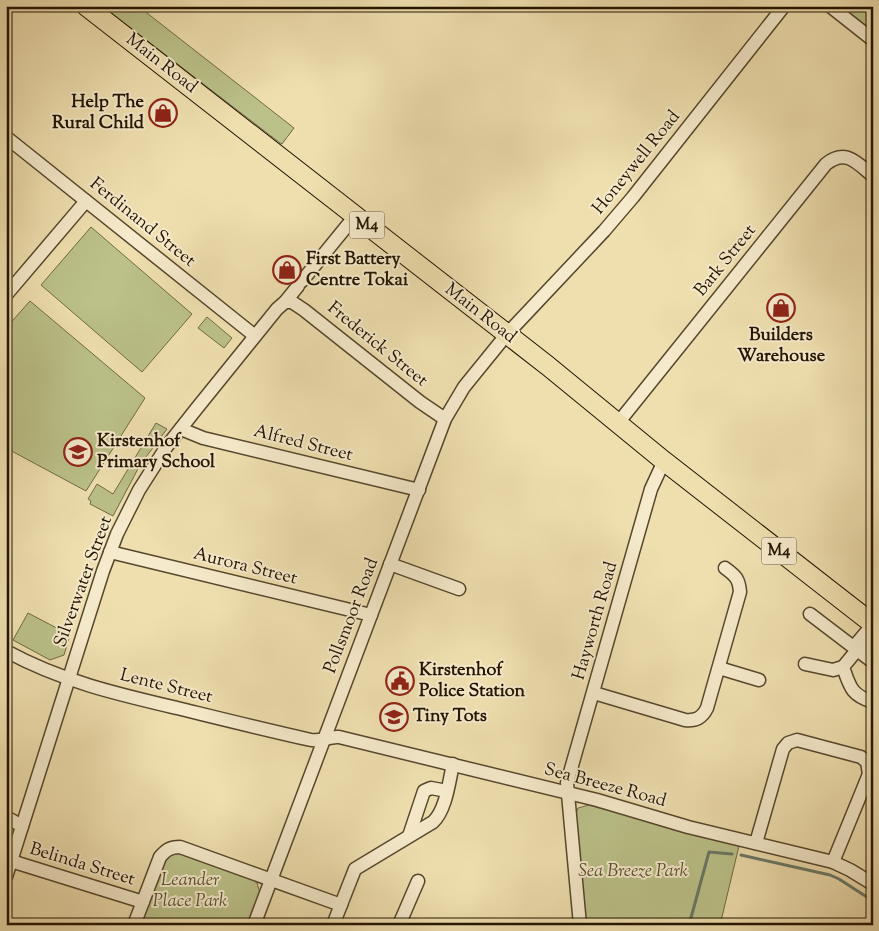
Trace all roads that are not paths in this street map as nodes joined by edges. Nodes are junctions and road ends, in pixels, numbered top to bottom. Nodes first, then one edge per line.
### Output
1 (86, 6) edge
2 (784, 6) edge
3 (830, 6) edge
4 (873, 40) edge
5 (6, 137) edge
6 (873, 176) edge
7 (86, 201) junction
8 (355, 216) junction
9 (6, 295) edge
10 (285, 302) junction
11 (507, 334) junction
12 (255, 336) junction
13 (445, 419) junction
14 (618, 423) junction
15 (181, 430) junction
16 (664, 461) junction
17 (418, 490) junction
18 (110, 552) junction
19 (390, 564) junction
20 (725, 568) dead end
21 (459, 589) dead end
22 (810, 614) dead end
23 (371, 615) junction
24 (873, 624) edge
25 (873, 638) edge
26 (857, 650) junction
27 (6, 651) edge
28 (873, 662) edge
29 (804, 664) dead end
30 (843, 667) junction
31 (719, 668) junction
32 (68, 679) junction
33 (759, 680) dead end
34 (594, 693) junction
35 (873, 702) edge
36 (324, 740) junction
37 (453, 764) junction
38 (447, 791) junction
39 (568, 794) junction
40 (6, 817) edge
41 (22, 826) junction
42 (409, 836) junction
43 (756, 843) junction
44 (11, 861) junction
45 (833, 862) junction
46 (6, 877) edge
47 (271, 880) junction
48 (418, 881) dead end
49 (873, 884) edge
50 (143, 902) junction
51 (341, 905) junction
52 (134, 925) edge
53 (254, 925) edge
54 (333, 925) edge
55 (399, 925) edge
56 (580, 925) edge

1 - 8 main road, Main Road / M4
2 - 11 street, Honeywell Road
3 - 4 street
5 - 7 street, Ferdinand Street
6 - 14 street, Bark Street
7 - 9 street
7 - 12 street, Ferdinand Street
8 - 10 street, Silverwater Street
8 - 11 main road, Main Road / M4
10 - 12 street, Silverwater Street
10 - 13 street, Frederick Street
11 - 13 street, Pollsmoor Road
11 - 14 main road, Main Road / M4
12 - 15 street, Silverwater Street
13 - 17 street, Pollsmoor Road
14 - 16 main road, Main Road / M4
15 - 17 street, Alfred Street
15 - 18 street, Silverwater Street
16 - 24 main road, Main Road / M4
16 - 34 street, Hayworth Road
17 - 19 street, Pollsmoor Road
18 - 23 street, Aurora Street
18 - 32 street, Silverwater Street
19 - 21 street
19 - 23 street, Pollsmoor Road
20 - 31 street
22 - 26 street
23 - 36 street, Pollsmoor Road
24 - 26 street
25 - 26 street
26 - 28 street
26 - 30 street
27 - 32 street, Lente Street
29 - 30 street
30 - 35 street
31 - 33 street
31 - 34 street
32 - 36 street, Lente Street
32 - 41 street, Silverwater Street
34 - 39 street, Hayworth Road
36 - 37 street, Sea Breeze Road
36 - 47 street, Pollsmoor Road
37 - 38 street
37 - 39 street, Sea Breeze Road
38 - 42 street
38 - 42 street
39 - 43 street, Sea Breeze Road
39 - 56 street, Hayworth Road
40 - 41 street
41 - 44 street, Silverwater Street
42 - 51 street
43 - 45 street, Sea Breeze Road
43 - 45 street
44 - 46 street, Silverwater Street
44 - 50 street, Belinda Street
45 - 49 street, Sea Breeze Road
47 - 50 street
47 - 51 street
47 - 53 street, Pollsmoor Road
48 - 55 street
50 - 52 street
51 - 54 street

